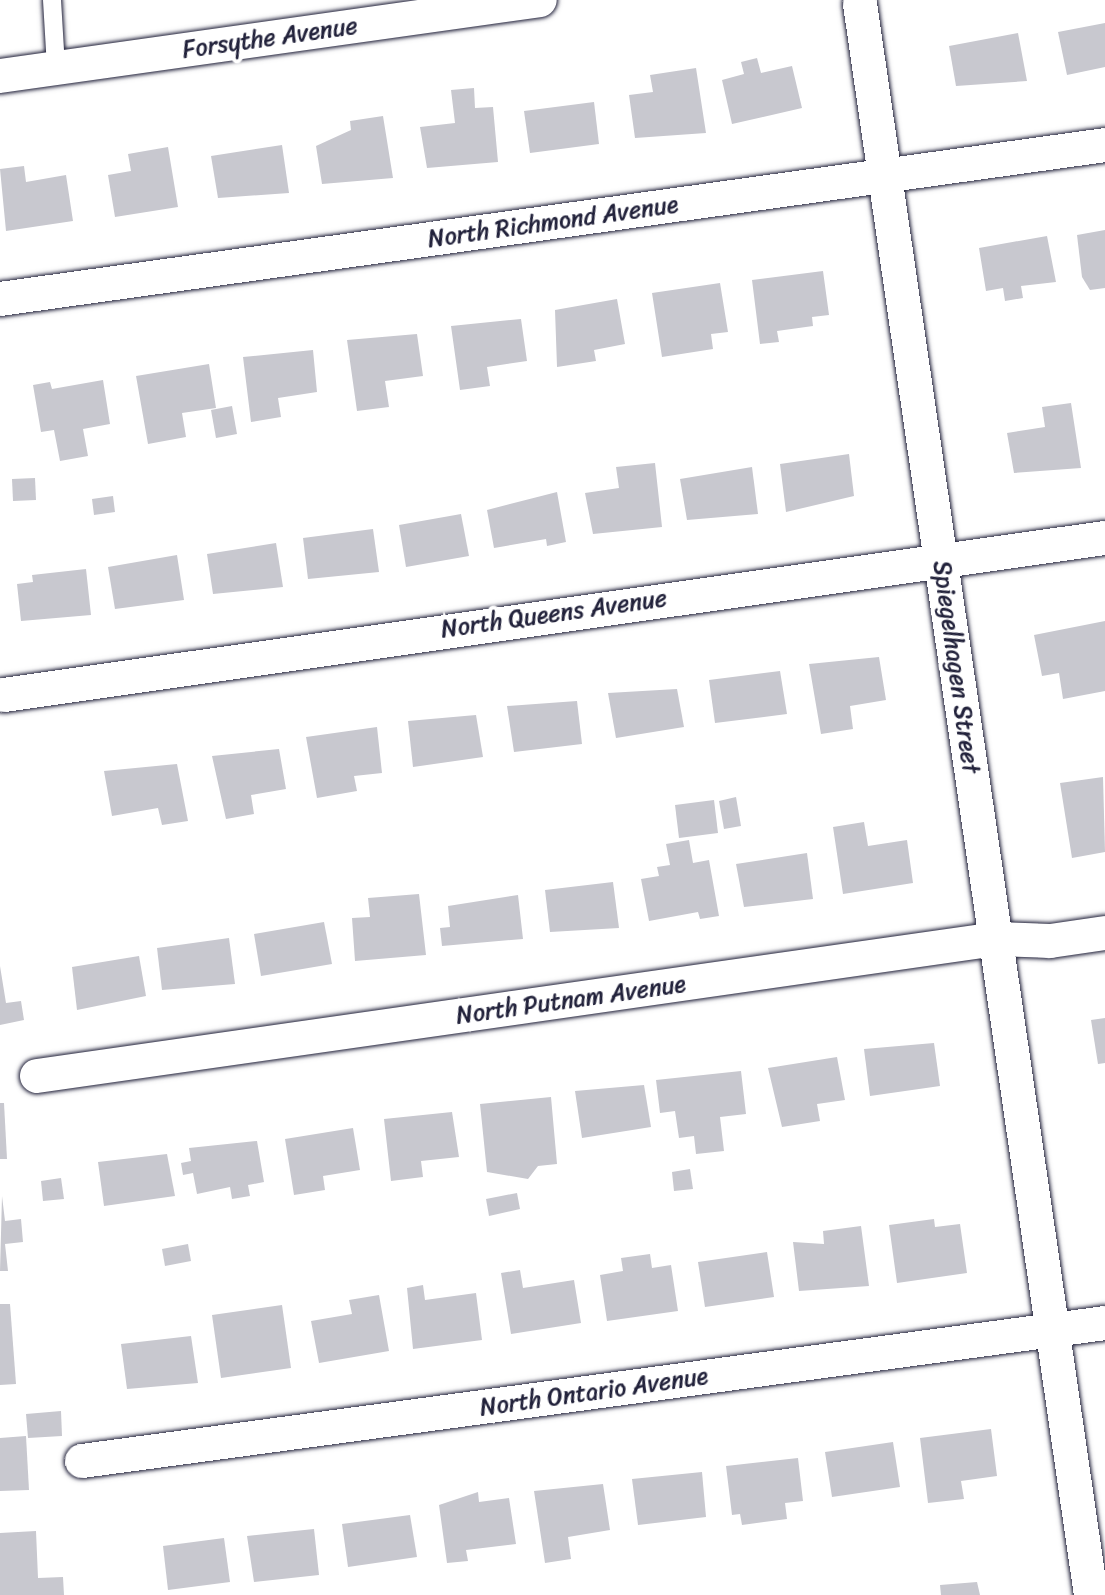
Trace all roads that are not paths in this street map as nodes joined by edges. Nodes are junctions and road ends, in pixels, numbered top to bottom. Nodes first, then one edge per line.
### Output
1 (52, 0) edge
2 (540, 0) edge
3 (860, 4) dead end
4 (415, 9) edge
5 (56, 68) junction
6 (0, 76) edge
7 (1105, 145) edge
8 (888, 175) junction
9 (0, 299) edge
10 (1105, 538) edge
11 (940, 562) junction
12 (4, 695) dead end
13 (1105, 933) edge
14 (996, 939) junction
15 (37, 1076) dead end
16 (1105, 1323) edge
17 (1053, 1330) junction
18 (82, 1461) dead end
19 (1091, 1595) edge

1 - 5 lane
2 - 4 street, Forsythe Avenue
3 - 8 street, Spiegelhagen Street
4 - 5 street, Forsythe Avenue
5 - 6 street, Forsythe Avenue
7 - 8 street, North Richmond Avenue
8 - 9 street, North Richmond Avenue
8 - 11 street, Spiegelhagen Street
10 - 11 street, North Queens Avenue
11 - 12 street, North Queens Avenue
11 - 14 street, Spiegelhagen Street
13 - 14 street, North Putnam Avenue
14 - 15 street, North Putnam Avenue
14 - 17 street, Spiegelhagen Street
16 - 17 street, North Ontario Avenue
17 - 18 street, North Ontario Avenue
17 - 19 street, Spiegelhagen Street

